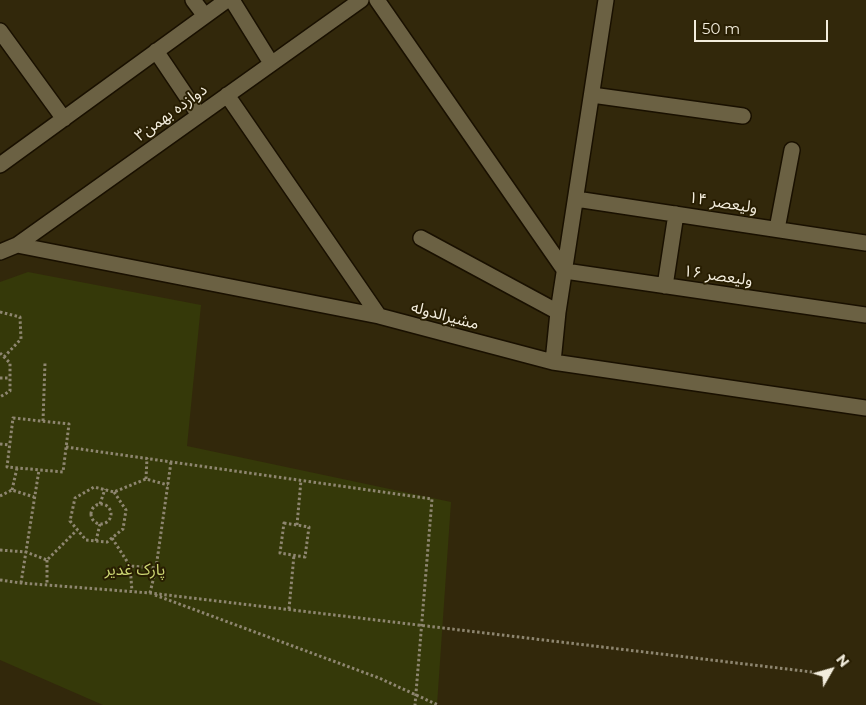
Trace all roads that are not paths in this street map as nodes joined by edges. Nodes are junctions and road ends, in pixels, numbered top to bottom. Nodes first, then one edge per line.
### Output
1 (193, 0) edge
2 (227, 0) edge
3 (232, 0) edge
4 (361, 0) edge
5 (377, 0) edge
6 (606, 0) edge
7 (205, 16) junction
8 (0, 31) edge
9 (156, 51) junction
10 (271, 64) junction
11 (592, 94) junction
12 (227, 95) junction
13 (199, 115) junction
14 (743, 116) dead end
15 (64, 119) junction
16 (792, 150) dead end
17 (0, 165) edge
18 (576, 199) junction
19 (676, 214) junction
20 (778, 229) junction
21 (422, 238) dead end
22 (866, 243) edge
23 (17, 245) junction
24 (0, 252) edge
25 (564, 271) junction
26 (665, 286) junction
27 (558, 312) junction
28 (866, 315) edge
29 (379, 316) junction
30 (553, 362) junction
31 (866, 408) edge

1 - 7 street
2 - 7 street
3 - 10 street
4 - 10 street, دوازده بهمن۳
5 - 25 street
6 - 11 street
7 - 9 street
8 - 15 street
9 - 13 street
9 - 15 street
10 - 12 street, دوازده بهمن۳
11 - 14 street
11 - 18 street
12 - 13 street, دوازده بهمن۳
12 - 29 street
13 - 23 street, دوازده بهمن۳
15 - 17 street
16 - 20 street
18 - 19 street, ولیعصر ۱۴
18 - 25 street
19 - 20 street, ولیعصر ۱۴
19 - 26 street
20 - 22 street, ولیعصر ۱۴
21 - 27 street
23 - 24 street, دوازده بهمن۳
23 - 29 street, مشیرالدوله
25 - 26 street, ولیعصر ۱۶
25 - 27 street
26 - 28 street, ولیعصر ۱۶
27 - 30 street
29 - 30 street, مشیرالدوله
30 - 31 street, مشیرالدوله

